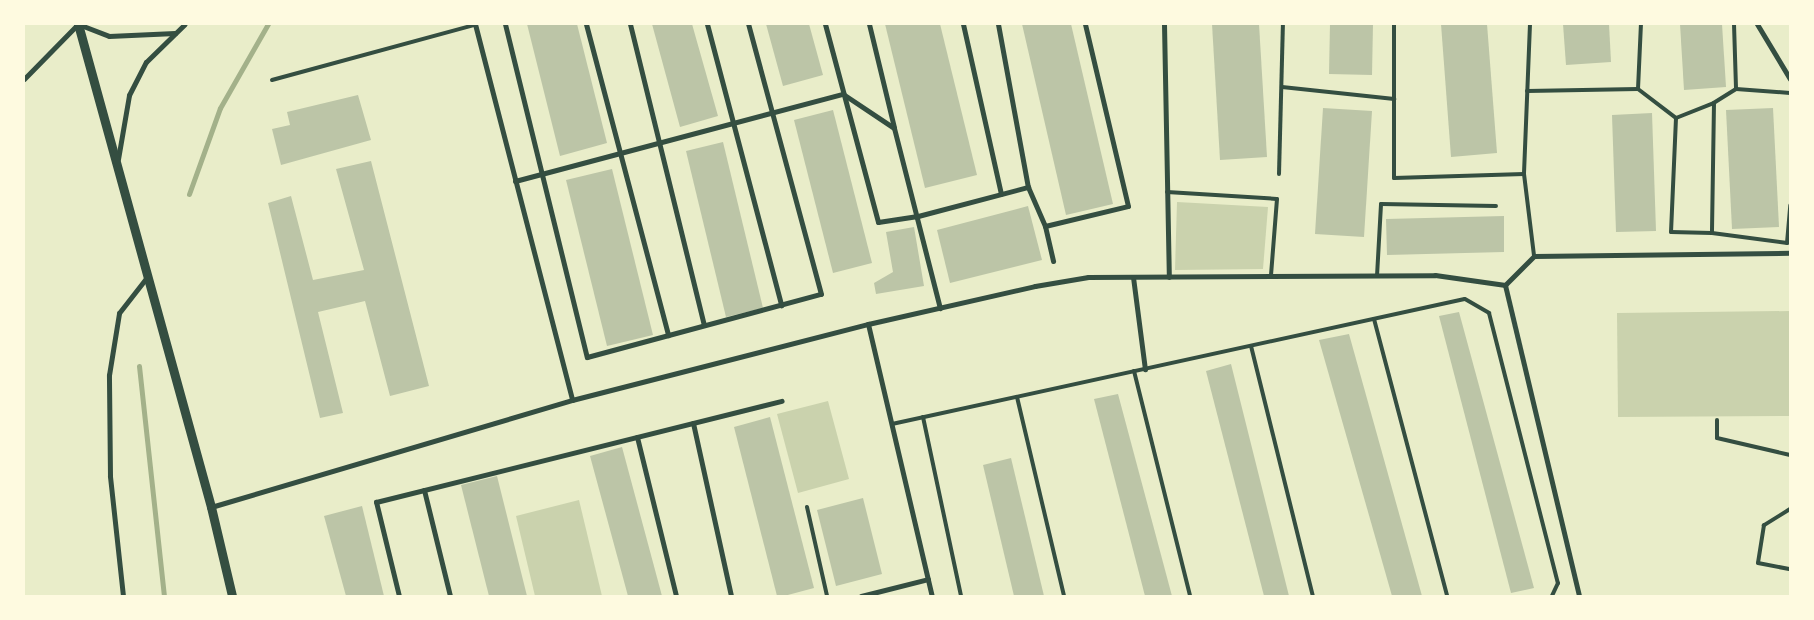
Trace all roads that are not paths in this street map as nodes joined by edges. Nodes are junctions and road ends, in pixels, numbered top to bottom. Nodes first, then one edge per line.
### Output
1 (78, 24) edge
2 (185, 24) edge
3 (475, 24) edge
4 (505, 24) edge
5 (586, 24) edge
6 (630, 24) edge
7 (707, 24) edge
8 (748, 24) edge
9 (825, 24) edge
10 (869, 24) edge
11 (963, 24) edge
12 (998, 24) edge
13 (1085, 24) edge
14 (1164, 24) edge
15 (1283, 24) edge
16 (1394, 24) edge
17 (1530, 24) edge
18 (1641, 24) edge
19 (1734, 24) edge
20 (1757, 24) edge
21 (175, 33) junction
22 (24, 79) edge
23 (1790, 79) edge
24 (272, 80) dead end
25 (1282, 87) junction
26 (1638, 89) junction
27 (1736, 89) junction
28 (1527, 91) junction
29 (1790, 92) edge
30 (843, 94) junction
31 (1394, 99) junction
32 (1714, 102) junction
33 (773, 113) junction
34 (1676, 118) junction
35 (734, 123) junction
36 (894, 128) junction
37 (660, 143) junction
38 (622, 153) junction
39 (117, 162) junction
40 (1279, 174) dead end
41 (1524, 174) junction
42 (540, 175) junction
43 (515, 181) junction
44 (1028, 188) junction
45 (1167, 192) junction
46 (1001, 194) junction
47 (1790, 204) edge
48 (1496, 206) dead end
49 (918, 216) junction
50 (1045, 226) junction
51 (1712, 233) junction
52 (1790, 253) edge
53 (1534, 256) junction
54 (1053, 261) dead end
55 (148, 276) junction
56 (1377, 276) junction
57 (1133, 277) junction
58 (1169, 277) junction
59 (1271, 277) junction
60 (1505, 285) junction
61 (781, 305) junction
62 (940, 308) junction
63 (1374, 319) junction
64 (868, 324) junction
65 (704, 325) junction
66 (668, 335) junction
67 (1251, 346) junction
68 (1145, 369) junction
69 (1134, 371) junction
70 (1016, 397) junction
71 (572, 400) junction
72 (782, 400) dead end
73 (923, 417) junction
74 (1717, 420) dead end
75 (693, 423) junction
76 (892, 424) junction
77 (637, 437) junction
78 (1790, 455) edge
79 (424, 490) junction
80 (211, 507) junction
81 (807, 508) dead end
82 (1790, 509) edge
83 (1790, 569) edge
84 (928, 579) junction
85 (122, 596) edge
86 (232, 596) edge
87 (399, 596) edge
88 (450, 596) edge
89 (676, 596) edge
90 (731, 596) edge
91 (827, 596) edge
92 (861, 596) edge
93 (932, 596) edge
94 (961, 596) edge
95 (1064, 596) edge
96 (1190, 596) edge
97 (1313, 596) edge
98 (1446, 596) edge
99 (1552, 596) edge
100 (1579, 596) edge

1 - 21 street
1 - 22 street
1 - 39 street
2 - 21 street
3 - 24 lane
3 - 43 street
4 - 42 street
5 - 38 street
6 - 37 street
7 - 35 street
8 - 33 street
9 - 30 street
10 - 36 street
11 - 46 street
12 - 44 street
13 - 50 street
14 - 45 street
15 - 25 lane
16 - 31 lane
17 - 28 lane
18 - 26 lane
19 - 27 lane
20 - 23 street
21 - 39 street
25 - 31 lane
25 - 40 lane
26 - 28 lane
26 - 34 lane
27 - 29 lane
27 - 32 lane
28 - 41 lane
30 - 33 street
30 - 36 street
30 - 49 street
31 - 41 lane
32 - 34 lane
32 - 51 lane
33 - 35 street
33 - 61 street
34 - 51 lane
35 - 37 street
35 - 61 street
36 - 49 street
37 - 38 street
37 - 65 street
38 - 42 street
38 - 66 street
39 - 55 street
41 - 53 lane
42 - 43 street
42 - 66 street
43 - 71 street
44 - 46 street
44 - 50 street
45 - 58 street
45 - 59 lane
46 - 49 street
47 - 51 lane
48 - 56 lane
49 - 62 street
50 - 54 street
52 - 53 street
53 - 60 street
55 - 80 street
55 - 85 street
56 - 59 street
56 - 60 street
57 - 58 street
57 - 62 street
57 - 68 street
58 - 59 street
60 - 100 street
61 - 65 street
62 - 64 street
63 - 67 lane
63 - 98 lane
63 - 99 lane
64 - 71 street
64 - 76 street
65 - 66 street
67 - 68 lane
67 - 97 lane
68 - 69 lane
69 - 70 lane
69 - 96 lane
70 - 73 lane
70 - 95 lane
71 - 80 street
72 - 75 street
73 - 76 lane
73 - 94 lane
74 - 78 lane
75 - 77 street
75 - 90 street
76 - 84 street
77 - 79 street
77 - 89 street
79 - 87 street
79 - 88 street
80 - 86 street
81 - 91 lane
82 - 83 lane
84 - 92 street
84 - 93 street

